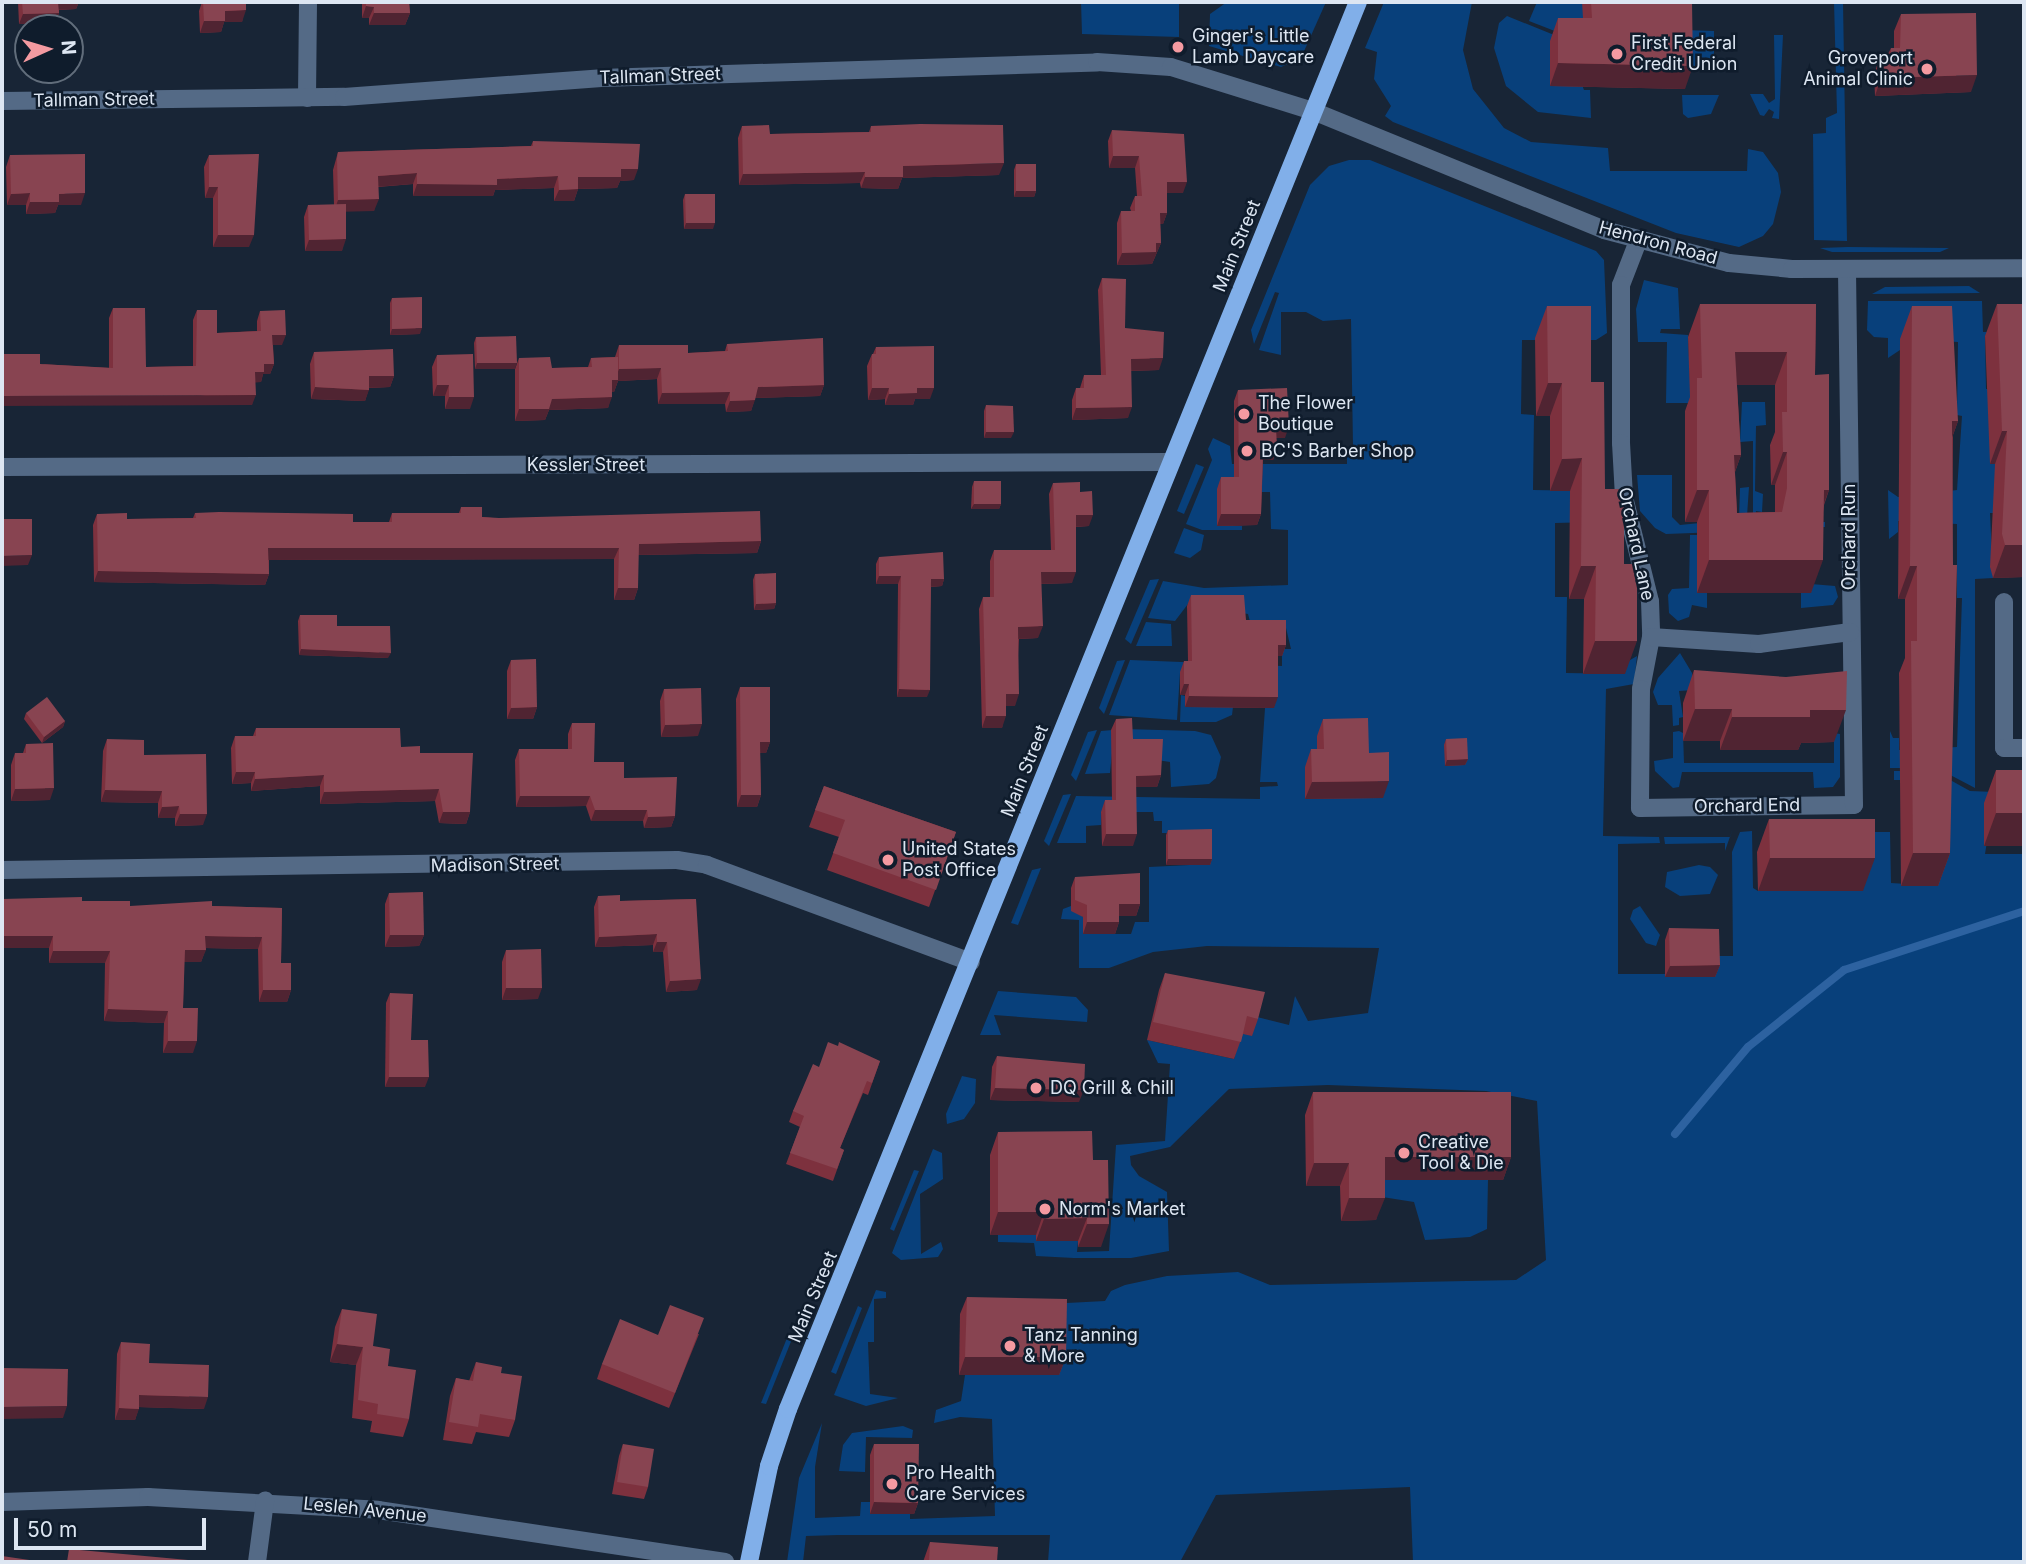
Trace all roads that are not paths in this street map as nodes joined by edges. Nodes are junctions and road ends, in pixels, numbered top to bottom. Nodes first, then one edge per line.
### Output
1 (308, 2) edge
2 (1358, 2) edge
3 (307, 98) junction
4 (2, 101) edge
5 (1313, 111) junction
6 (1638, 241) junction
7 (2024, 268) edge
8 (1847, 269) junction
9 (1171, 462) junction
10 (2, 467) edge
11 (2004, 602) dead end
12 (1850, 632) junction
13 (1651, 638) junction
14 (2024, 748) edge
15 (1854, 805) joint
16 (1640, 808) joint
17 (2, 870) edge
18 (971, 962) junction
19 (265, 1501) junction
20 (2, 1502) edge
21 (257, 1562) edge
22 (725, 1562) edge
23 (749, 1562) edge

1 - 3 street
2 - 5 main road, Main Street
3 - 4 street, Tallman Street
3 - 5 street, Tallman Street
5 - 6 street, Hendron Road
5 - 9 main road, Main Street
6 - 8 street, Hendron Road
6 - 13 street, Orchard Lane
7 - 8 street, Hendron Road
8 - 12 street, Orchard Run
9 - 10 street, Kessler Street
9 - 18 main road, Main Street
11 - 14 street
12 - 13 street
12 - 15 street, Orchard Run
13 - 16 street, Orchard Lane
15 - 16 street, Orchard End
17 - 18 street, Madison Street
18 - 23 main road, Main Street
19 - 20 street, Lesleh Avenue
19 - 21 street
19 - 22 street, Lesleh Avenue

